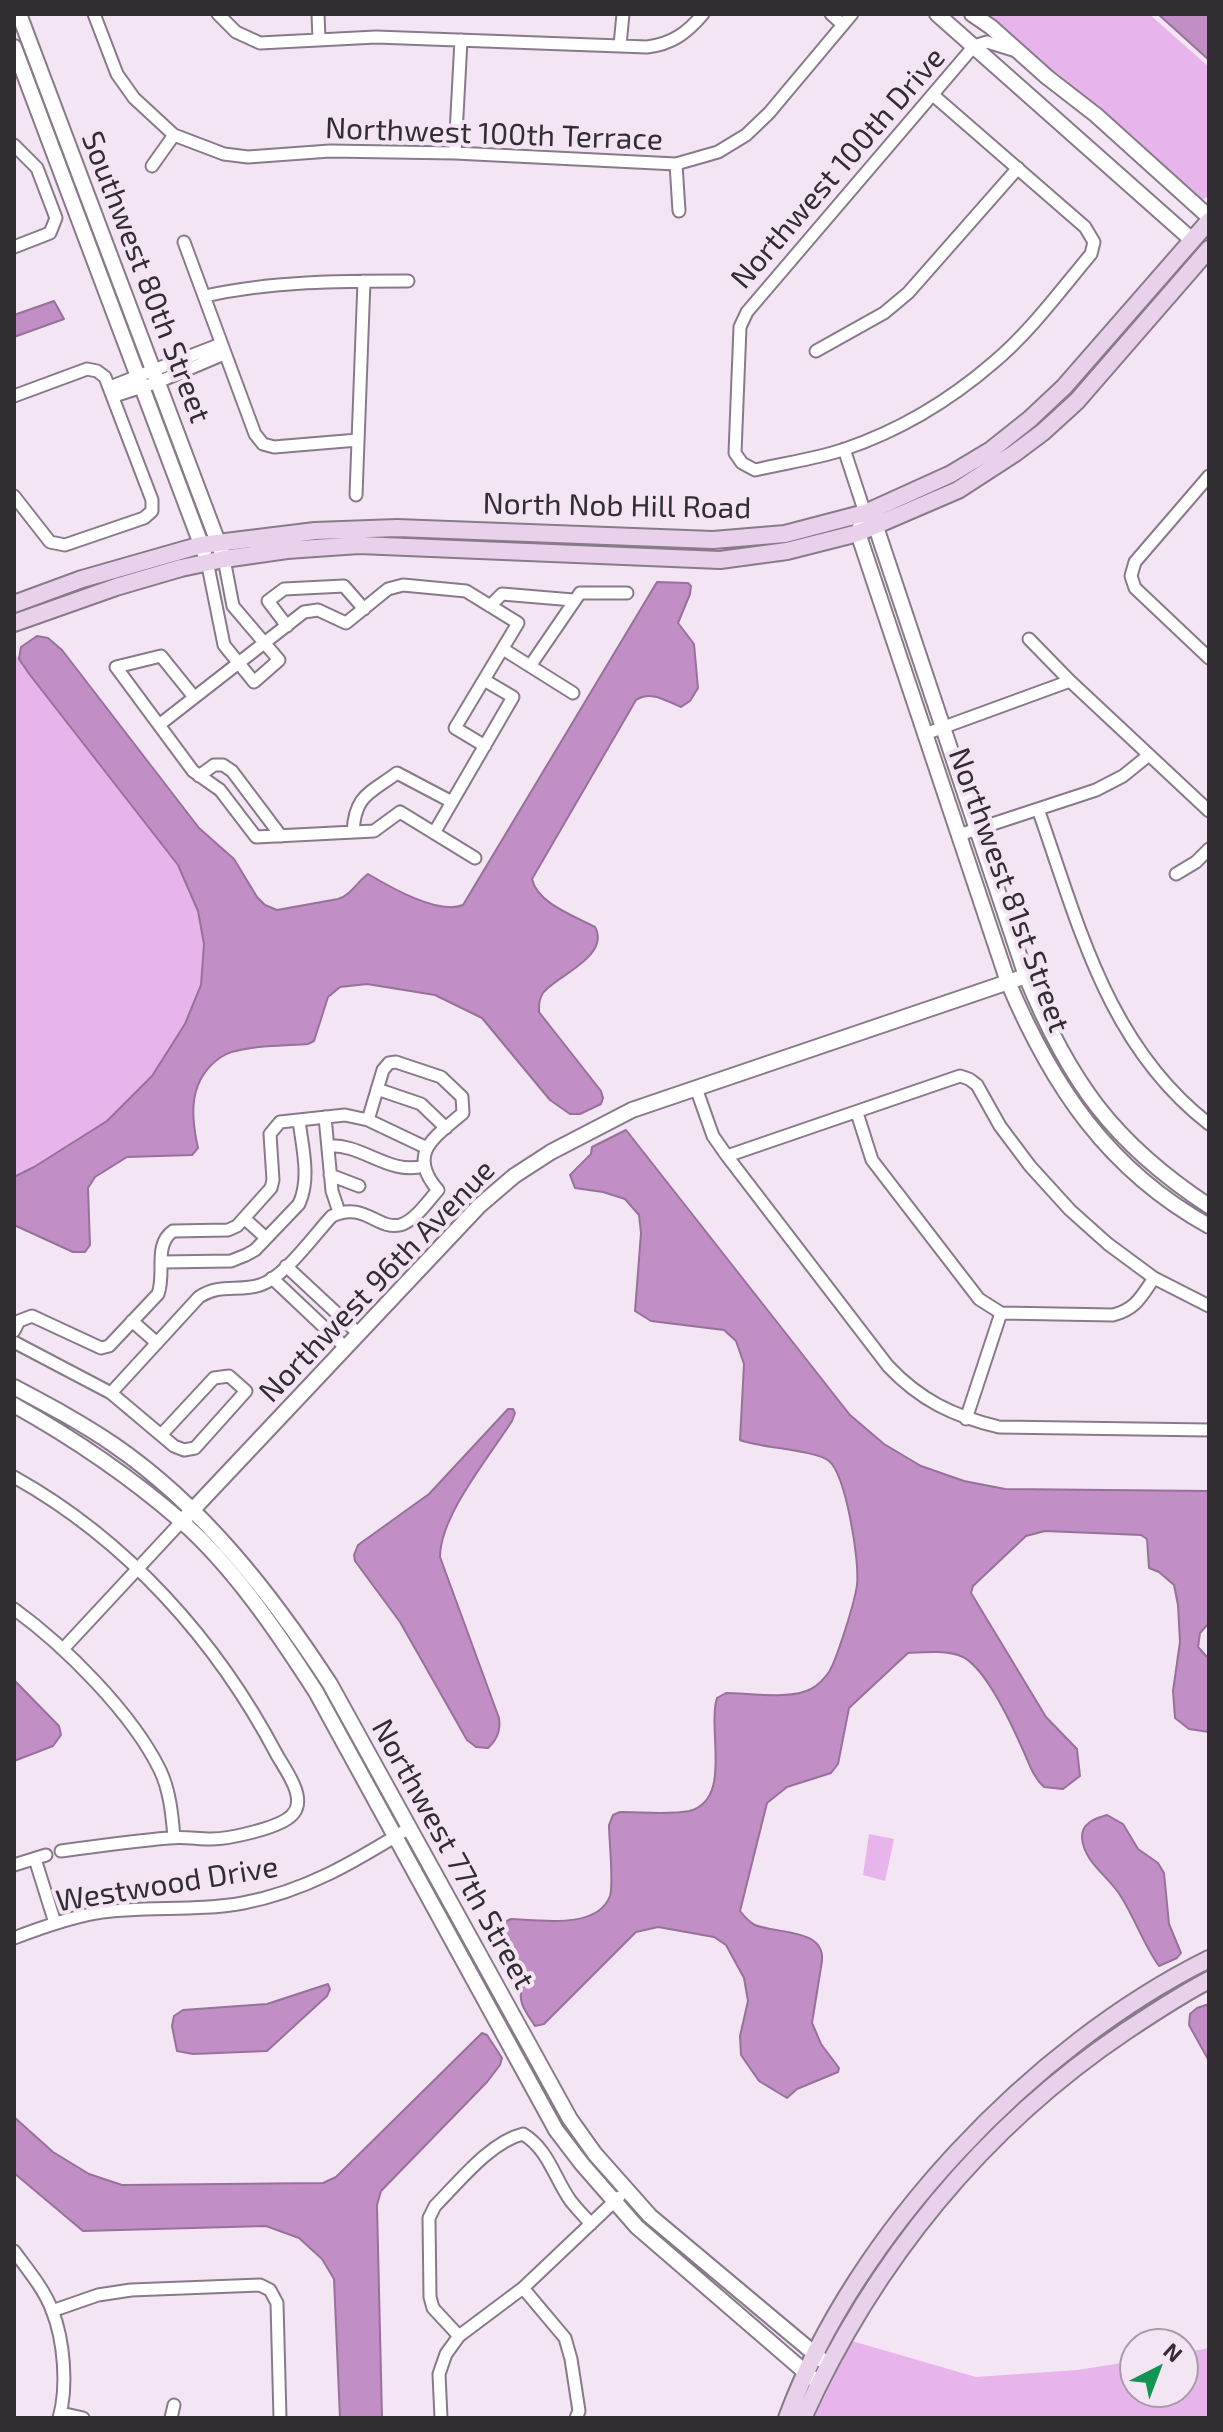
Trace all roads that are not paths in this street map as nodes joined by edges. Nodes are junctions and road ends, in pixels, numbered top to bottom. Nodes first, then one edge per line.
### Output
1 (19, 14) edge
2 (94, 14) edge
3 (218, 14) edge
4 (318, 14) edge
5 (623, 14) edge
6 (703, 14) edge
7 (831, 14) edge
8 (852, 14) edge
9 (937, 14) edge
10 (972, 14) edge
11 (843, 25) junction
12 (319, 39) junction
13 (461, 40) junction
14 (620, 45) junction
15 (974, 46) junction
16 (14, 47) edge
17 (1019, 51) junction
18 (933, 95) junction
19 (174, 135) junction
20 (14, 145) edge
21 (455, 153) junction
22 (676, 164) junction
23 (152, 166) dead end
24 (1018, 168) junction
25 (679, 211) dead end
26 (1209, 219) edge
27 (1192, 240) junction
28 (184, 242) dead end
29 (14, 247) edge
30 (1208, 252) edge
31 (364, 281) junction
32 (408, 281) dead end
33 (205, 296) junction
34 (222, 349) junction
35 (816, 351) dead end
36 (148, 379) junction
37 (112, 392) junction
38 (14, 396) edge
39 (358, 440) junction
40 (844, 449) junction
41 (1209, 476) edge
42 (356, 495) dead end
43 (14, 496) edge
44 (865, 513) junction
45 (876, 527) junction
46 (858, 533) junction
47 (201, 545) junction
48 (217, 554) junction
49 (627, 593) dead end
50 (573, 600) junction
51 (14, 604) edge
52 (490, 606) junction
53 (364, 609) junction
54 (14, 623) edge
55 (287, 626) junction
56 (1029, 639) dead end
57 (265, 643) junction
58 (503, 649) junction
59 (1209, 658) edge
60 (238, 663) junction
61 (530, 666) junction
62 (484, 680) junction
63 (1070, 681) junction
64 (573, 693) dead end
65 (194, 697) junction
66 (159, 725) junction
67 (943, 728) junction
68 (925, 734) junction
69 (485, 746) junction
70 (1149, 755) junction
71 (199, 776) junction
72 (452, 802) junction
73 (1038, 809) junction
74 (1209, 811) edge
75 (977, 829) junction
76 (353, 832) junction
77 (434, 833) junction
78 (959, 835) junction
79 (281, 836) junction
80 (1209, 849) edge
81 (475, 858) dead end
82 (1176, 874) dead end
83 (1026, 976) junction
84 (1008, 982) junction
85 (696, 1088) junction
86 (377, 1089) junction
87 (857, 1113) junction
88 (325, 1117) junction
89 (299, 1120) junction
90 (368, 1120) junction
91 (1209, 1124) edge
92 (446, 1128) junction
93 (328, 1146) junction
94 (427, 1148) junction
95 (727, 1156) junction
96 (424, 1166) junction
97 (330, 1175) junction
98 (359, 1186) dead end
99 (1209, 1206) edge
100 (339, 1212) junction
101 (244, 1218) junction
102 (1209, 1226) edge
103 (266, 1238) junction
104 (162, 1262) junction
105 (286, 1266) junction
106 (272, 1278) junction
107 (1154, 1278) junction
108 (312, 1291) junction
109 (299, 1303) junction
110 (1209, 1306) edge
111 (1001, 1313) junction
112 (132, 1321) junction
113 (14, 1331) edge
114 (358, 1333) junction
115 (14, 1342) edge
116 (157, 1343) junction
117 (345, 1347) junction
118 (14, 1387) edge
119 (111, 1393) junction
120 (14, 1405) edge
121 (966, 1419) junction
122 (1209, 1430) edge
123 (161, 1435) junction
124 (14, 1477) edge
125 (187, 1516) junction
126 (139, 1569) junction
127 (14, 1609) edge
128 (63, 1649) junction
129 (409, 1828) junction
130 (174, 1837) junction
131 (395, 1837) junction
132 (61, 1851) dead end
133 (14, 1865) edge
134 (55, 1923) junction
135 (14, 1938) edge
136 (1209, 1959) edge
137 (1209, 1980) edge
138 (626, 2191) junction
139 (614, 2202) junction
140 (591, 2224) junction
141 (14, 2251) edge
142 (523, 2288) junction
143 (737, 2291) junction
144 (728, 2305) junction
145 (52, 2311) junction
146 (459, 2336) junction
147 (815, 2354) junction
148 (829, 2366) junction
149 (806, 2372) junction
150 (819, 2383) junction
151 (60, 2416) edge
152 (83, 2418) edge
153 (280, 2418) edge
154 (441, 2418) edge
155 (576, 2418) edge
156 (787, 2418) edge
157 (803, 2418) edge

1 - 36 street, Southwest 80th Street
2 - 19 street
3 - 12 street
4 - 12 street
5 - 14 street
6 - 14 street
7 - 11 street
8 - 11 street, Northwest 100th Terrace
9 - 15 street
10 - 17 street
11 - 22 street, Northwest 100th Terrace
12 - 13 street
13 - 14 street
13 - 21 street
15 - 17 street, Northwest 100th Drive
15 - 18 street, Northwest 100th Drive
15 - 27 street
16 - 36 street, Southwest 80th Street
17 - 26 street
18 - 24 street
18 - 40 street, Northwest 100th Drive
19 - 21 street, Northwest 100th Terrace
19 - 23 street
20 - 29 street
21 - 22 street, Northwest 100th Terrace
22 - 25 street
24 - 35 street
24 - 40 street
26 - 27 main road, North Nob Hill Road
27 - 30 main road
27 - 44 main road, North Nob Hill Road
28 - 33 street
30 - 45 main road, North Nob Hill Road
31 - 32 street
31 - 33 street
31 - 39 street
33 - 34 street
34 - 36 street
34 - 39 street
36 - 37 street
36 - 47 street, Southwest 80th Street
36 - 48 street, Southwest 80th Street
37 - 38 street
37 - 43 street
39 - 42 street
40 - 44 street, Northwest 81st Street
41 - 59 street
44 - 45 street, Northwest 81st Street
44 - 46 street
44 - 48 main road, North Nob Hill Road
45 - 46 main road, North Nob Hill Road
45 - 67 street, Northwest 81st Street
46 - 48 main road, North Nob Hill Road
46 - 68 street, Northwest 81st Street
47 - 48 main road, North Nob Hill Road
47 - 51 main road, North Nob Hill Road
48 - 54 main road, North Nob Hill Road
48 - 57 street
48 - 60 street
49 - 50 street
50 - 52 street
50 - 61 street
52 - 53 street
52 - 58 street
53 - 55 street
53 - 55 street
55 - 57 street
56 - 63 street
57 - 60 street
57 - 60 street
58 - 61 street
58 - 62 street
60 - 65 street
61 - 64 street
62 - 69 street
62 - 69 street
63 - 67 street
63 - 70 street
65 - 66 street
65 - 66 street
66 - 71 street
67 - 68 street
67 - 75 street, Northwest 81st Street
68 - 78 street, Northwest 81st Street
69 - 72 street
70 - 73 street
70 - 74 street
71 - 79 street
71 - 79 street
72 - 76 street
72 - 77 street
73 - 75 street
73 - 91 street
75 - 78 street
75 - 83 street, Northwest 81st Street
76 - 77 street
76 - 79 street
77 - 81 street
78 - 84 street, Northwest 81st Street
80 - 82 street
83 - 84 street, Northwest 96th Avenue
83 - 99 street, Northwest 81st Street
84 - 85 street, Northwest 96th Avenue
84 - 102 street, Northwest 81st Street
85 - 95 street
85 - 114 street, Northwest 96th Avenue
86 - 90 street
86 - 92 street
86 - 92 street
87 - 95 street
87 - 107 street
87 - 111 street
88 - 89 street
88 - 90 street
88 - 93 street
89 - 101 street
89 - 103 street
90 - 94 street
92 - 94 street
93 - 96 street
93 - 97 street
94 - 96 street
95 - 121 street
96 - 100 street
97 - 98 street
97 - 100 street
100 - 105 street
101 - 103 street
101 - 104 street
103 - 104 street
104 - 112 street
105 - 106 street
105 - 108 street
106 - 109 street
106 - 116 street
107 - 110 street
107 - 111 street
108 - 109 street
108 - 114 street
109 - 117 street
111 - 121 street
112 - 113 street
112 - 116 street
114 - 117 street, Northwest 96th Avenue
115 - 119 street
116 - 119 street
117 - 125 street, Northwest 96th Avenue
118 - 125 street, Northwest 77th Street
119 - 123 street
120 - 125 street, Northwest 77th Street
121 - 122 street
123 - 123 street
124 - 126 street
125 - 126 street, Northwest 96th Avenue
125 - 129 street, Northwest 77th Street
125 - 131 street, Northwest 77th Street
126 - 128 street, Northwest 96th Avenue
126 - 130 street
127 - 128 street
128 - 130 street
129 - 131 street, Westwood Drive
129 - 138 street, Northwest 77th Street
130 - 132 street
131 - 134 street, Westwood Drive
131 - 139 street, Northwest 77th Street
133 - 134 street
134 - 135 street, Westwood Drive
136 - 147 main road
137 - 148 main road
138 - 139 street
138 - 143 street, Northwest 77th Street
139 - 140 street
139 - 144 street, Northwest 77th Street
140 - 142 street
140 - 146 street
141 - 145 street
142 - 146 street
142 - 155 street
143 - 144 street
143 - 147 street, Northwest 77th Street
144 - 149 street, Northwest 77th Street
145 - 151 street
145 - 153 street
146 - 154 street
147 - 148 street, Northwest 77th Street
147 - 149 main road
148 - 150 main road
149 - 150 street, Northwest 77th Street
149 - 156 main road
150 - 157 main road
151 - 152 street

